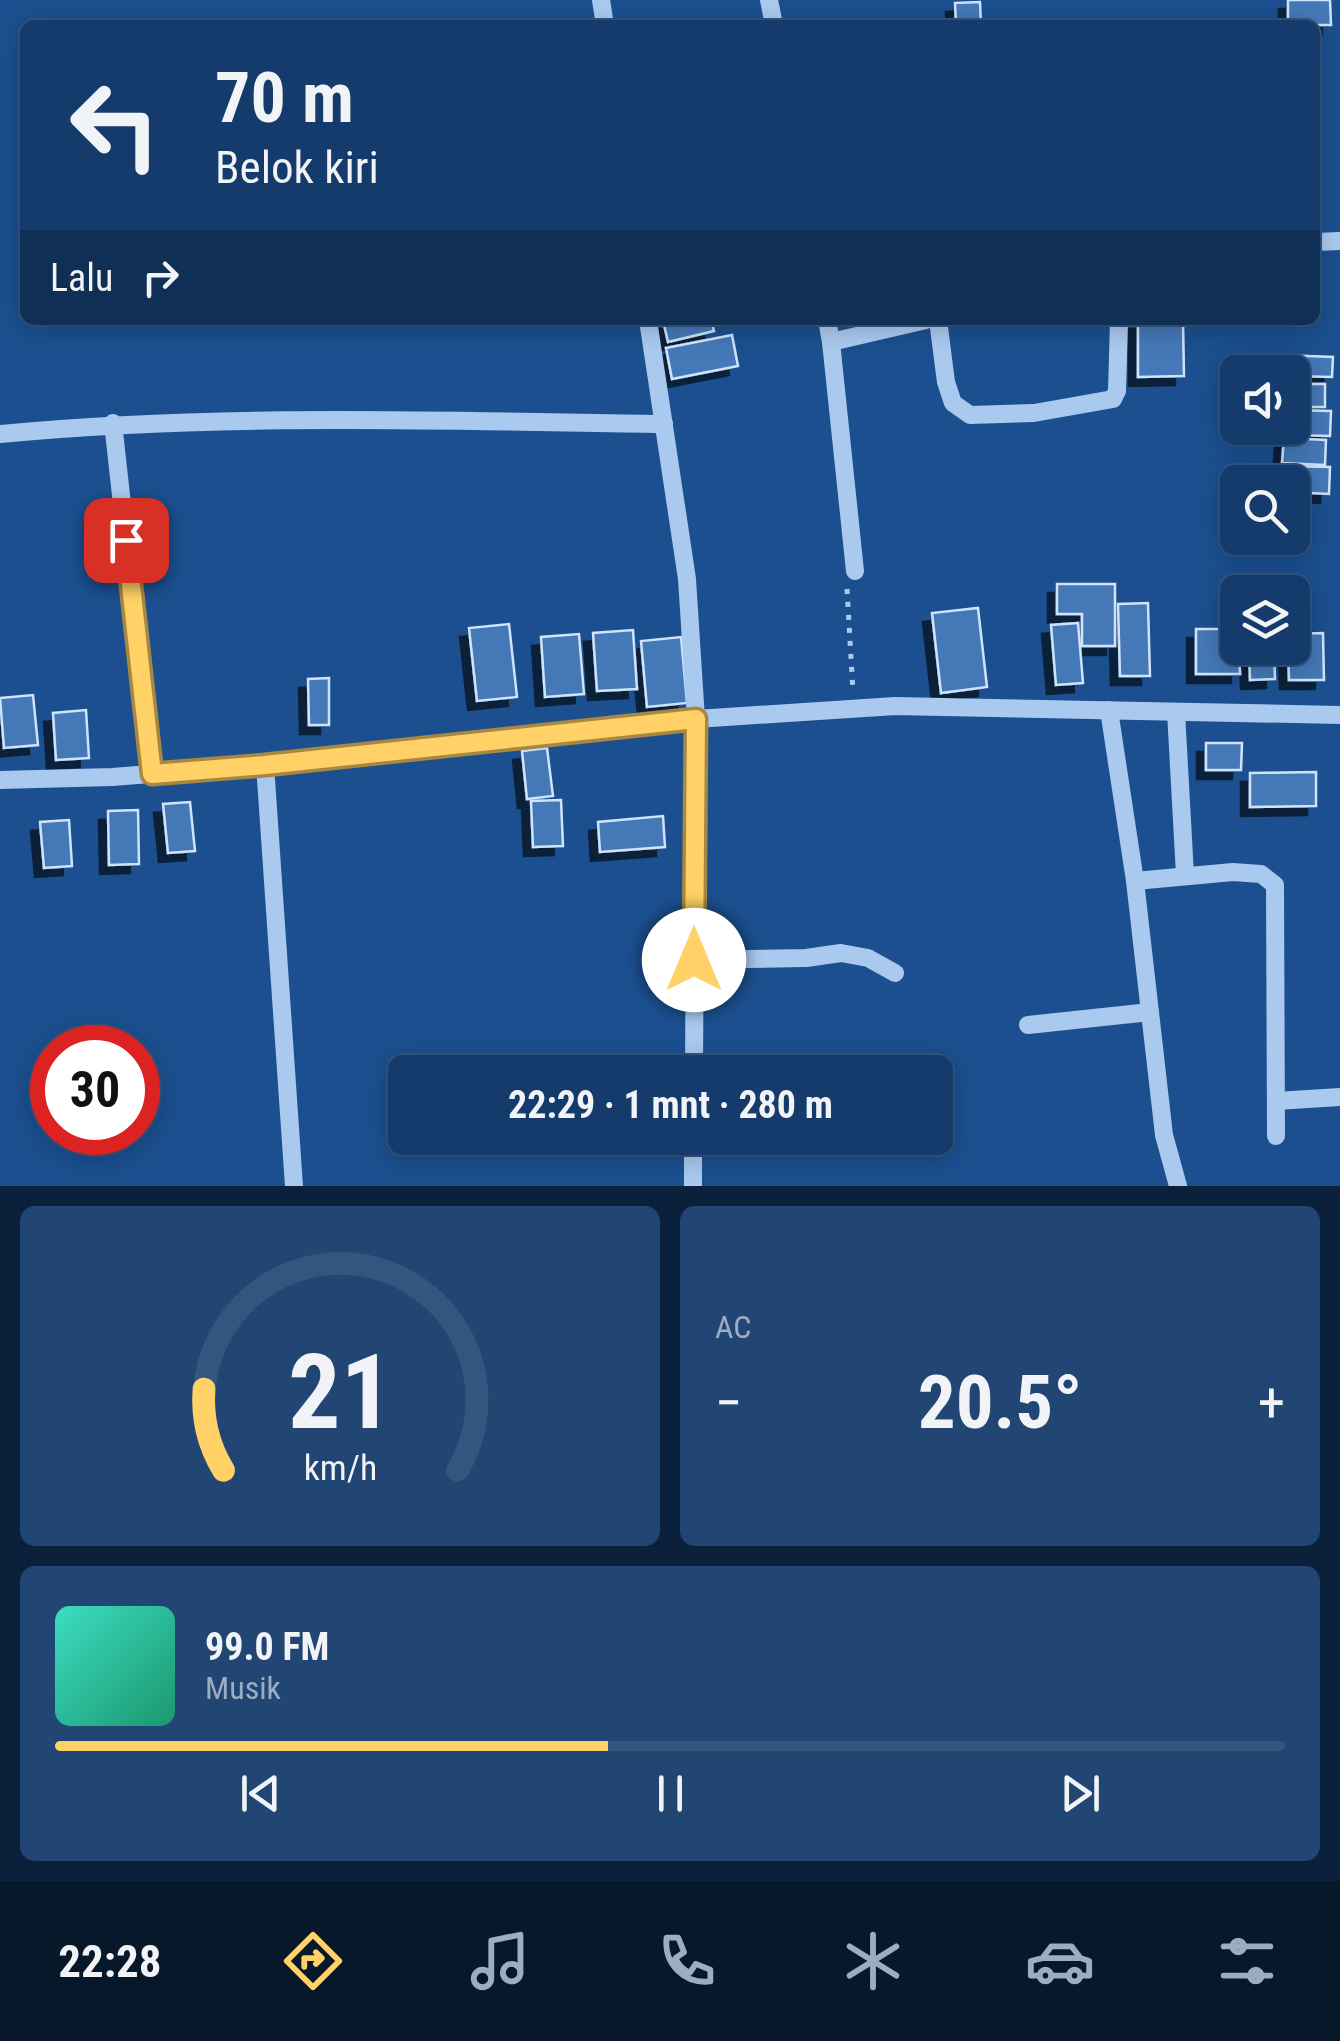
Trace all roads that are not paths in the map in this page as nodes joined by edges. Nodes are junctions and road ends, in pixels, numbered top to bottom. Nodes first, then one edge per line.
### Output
1 (649, 325) edge
2 (828, 325) edge
3 (904, 325) edge
4 (939, 325) edge
5 (1119, 325) edge
6 (831, 342) junction
7 (113, 424) junction
8 (664, 424) junction
9 (0, 434) edge
10 (854, 574) road end
11 (1109, 710) junction
12 (1176, 712) junction
13 (1340, 715) edge
14 (696, 719) junction
15 (265, 765) junction
16 (152, 774) junction
17 (0, 780) edge
18 (1185, 875) junction
19 (1135, 881) junction
20 (694, 960) junction
21 (895, 973) dead end
22 (1150, 1012) junction
23 (1028, 1025) dead end
24 (694, 1055) edge
25 (1340, 1097) edge
26 (1276, 1101) junction
27 (1276, 1136) dead end
28 (693, 1155) edge
29 (294, 1186) edge
30 (693, 1186) edge
31 (1178, 1186) edge

1 - 8 street
2 - 6 street
3 - 6 street
4 - 5 street
6 - 10 street
7 - 8 street
7 - 9 street
7 - 16 street
8 - 14 street
11 - 12 street
11 - 14 street
11 - 19 street
12 - 13 street
12 - 18 street
14 - 15 street
14 - 20 street
15 - 16 street
15 - 29 street
16 - 17 street
18 - 19 street
18 - 26 street
19 - 22 street
20 - 21 street
20 - 24 street
22 - 23 street
22 - 31 street
25 - 26 street
26 - 27 street
28 - 30 street

